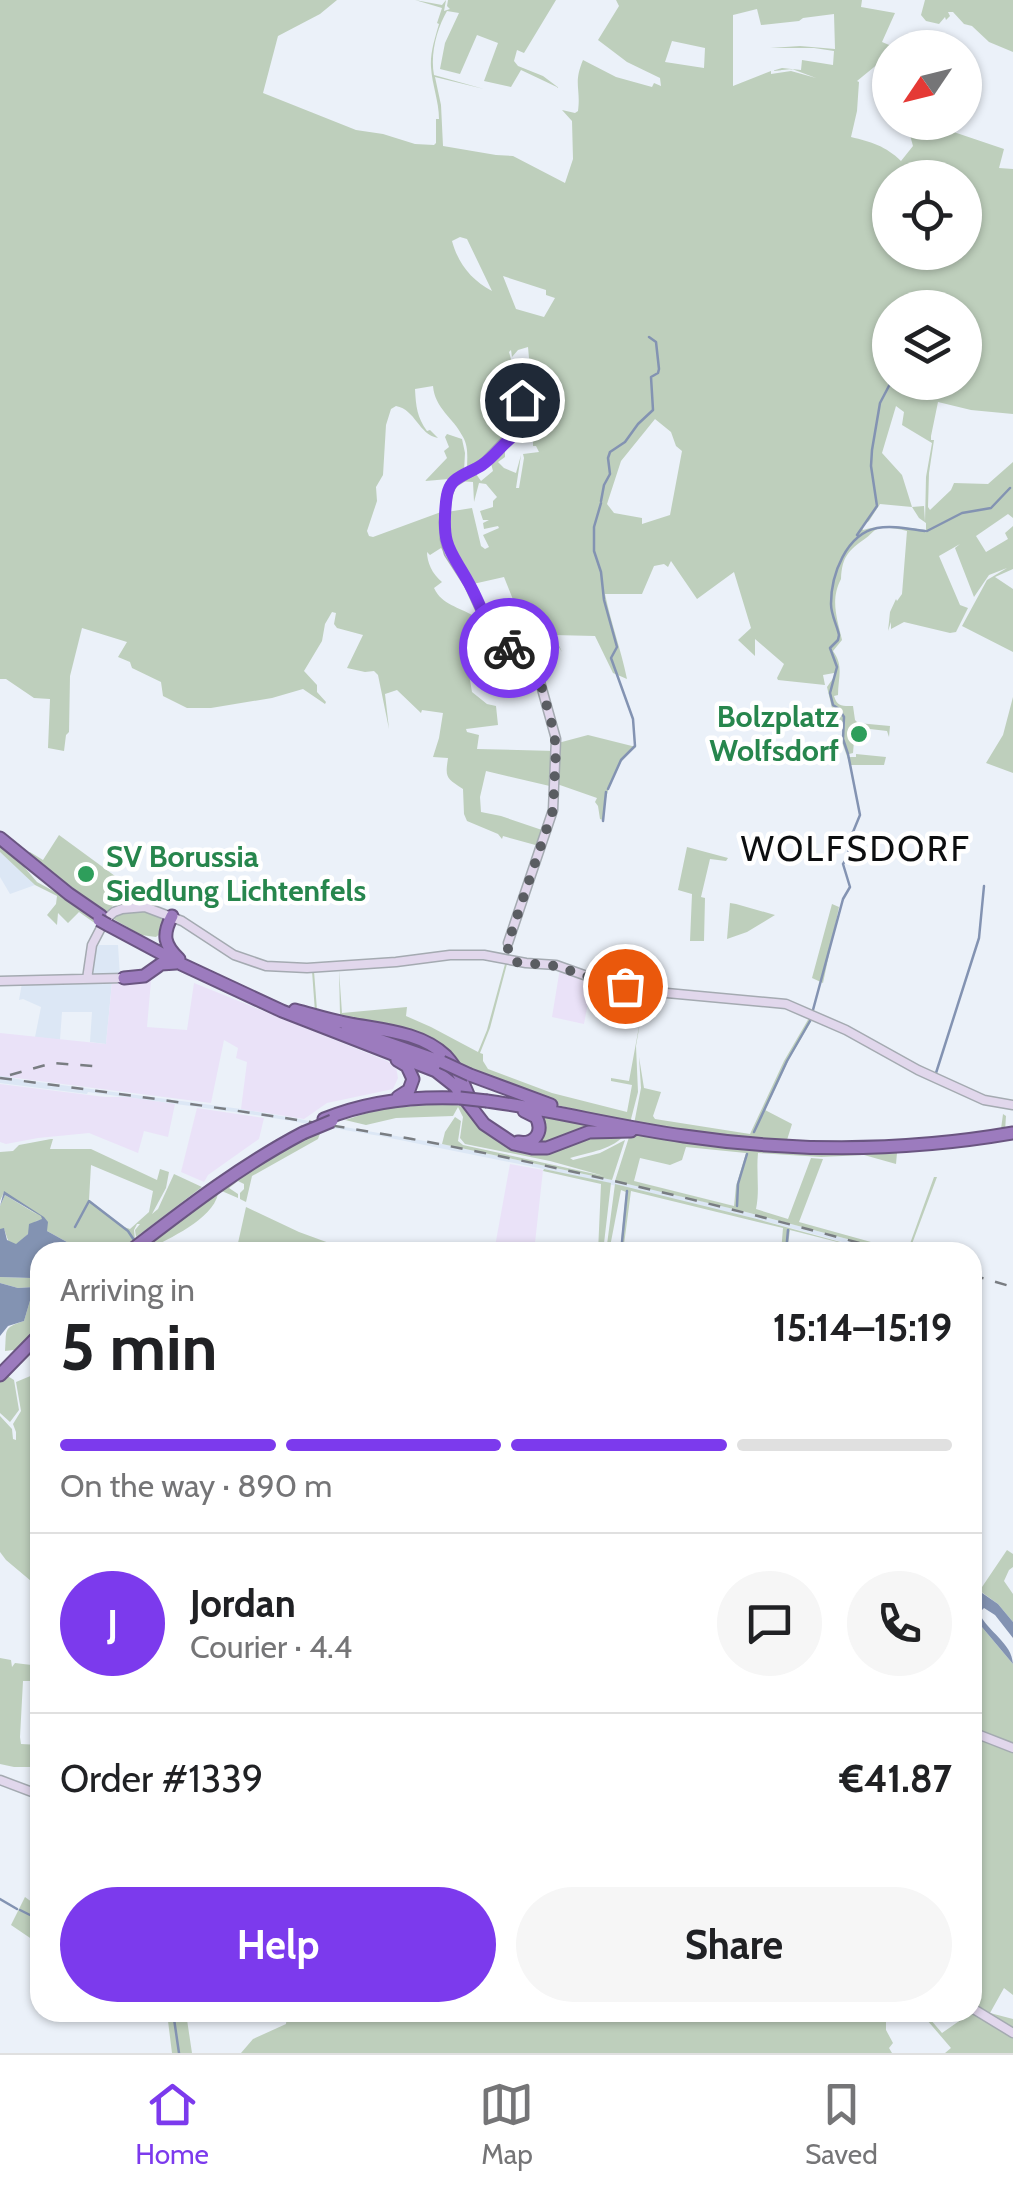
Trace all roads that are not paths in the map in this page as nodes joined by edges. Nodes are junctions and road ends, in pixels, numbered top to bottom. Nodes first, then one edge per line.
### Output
1 (520, 382) dead end
2 (0, 841) edge
3 (159, 911) joint
4 (168, 924) junction
5 (137, 939) junction
6 (508, 943) junction
7 (487, 955) junction
8 (180, 961) junction
9 (514, 962) junction
10 (152, 970) junction
11 (85, 976) junction
12 (124, 978) joint
13 (0, 981) edge
14 (242, 991) junction
15 (284, 1007) junction
16 (362, 1042) junction
17 (389, 1100) junction
18 (460, 1100) junction
19 (488, 1103) junction
20 (1013, 1105) edge
21 (520, 1109) junction
22 (328, 1120) junction
23 (613, 1123) junction
24 (632, 1131) junction
25 (1013, 1135) edge
26 (139, 1242) edge
27 (30, 1342) edge
28 (0, 1372) edge
29 (982, 1736) edge
30 (1013, 1748) edge
31 (0, 1780) edge
32 (30, 1791) edge
33 (982, 2014) edge
34 (1013, 2033) edge

1 - 6 main road
2 - 5 highway
3 - 4 highway
3 - 11 main road
4 - 5 highway
4 - 7 main road
4 - 8 highway
5 - 8 highway
5 - 10 highway
6 - 7 main road
6 - 9 main road
7 - 9 main road
8 - 10 highway
8 - 14 highway
9 - 20 main road
10 - 12 highway
11 - 12 main road
11 - 13 main road
14 - 15 highway
14 - 16 highway
15 - 21 highway
15 - 23 highway, bridge
16 - 17 highway
16 - 24 highway
17 - 18 highway
17 - 22 highway
18 - 19 highway, bridge
18 - 22 highway
19 - 21 highway
19 - 23 highway
21 - 24 highway
22 - 26 highway, bridge
23 - 25 highway
24 - 25 highway
27 - 28 highway
29 - 30 main road
31 - 32 main road
33 - 34 main road

